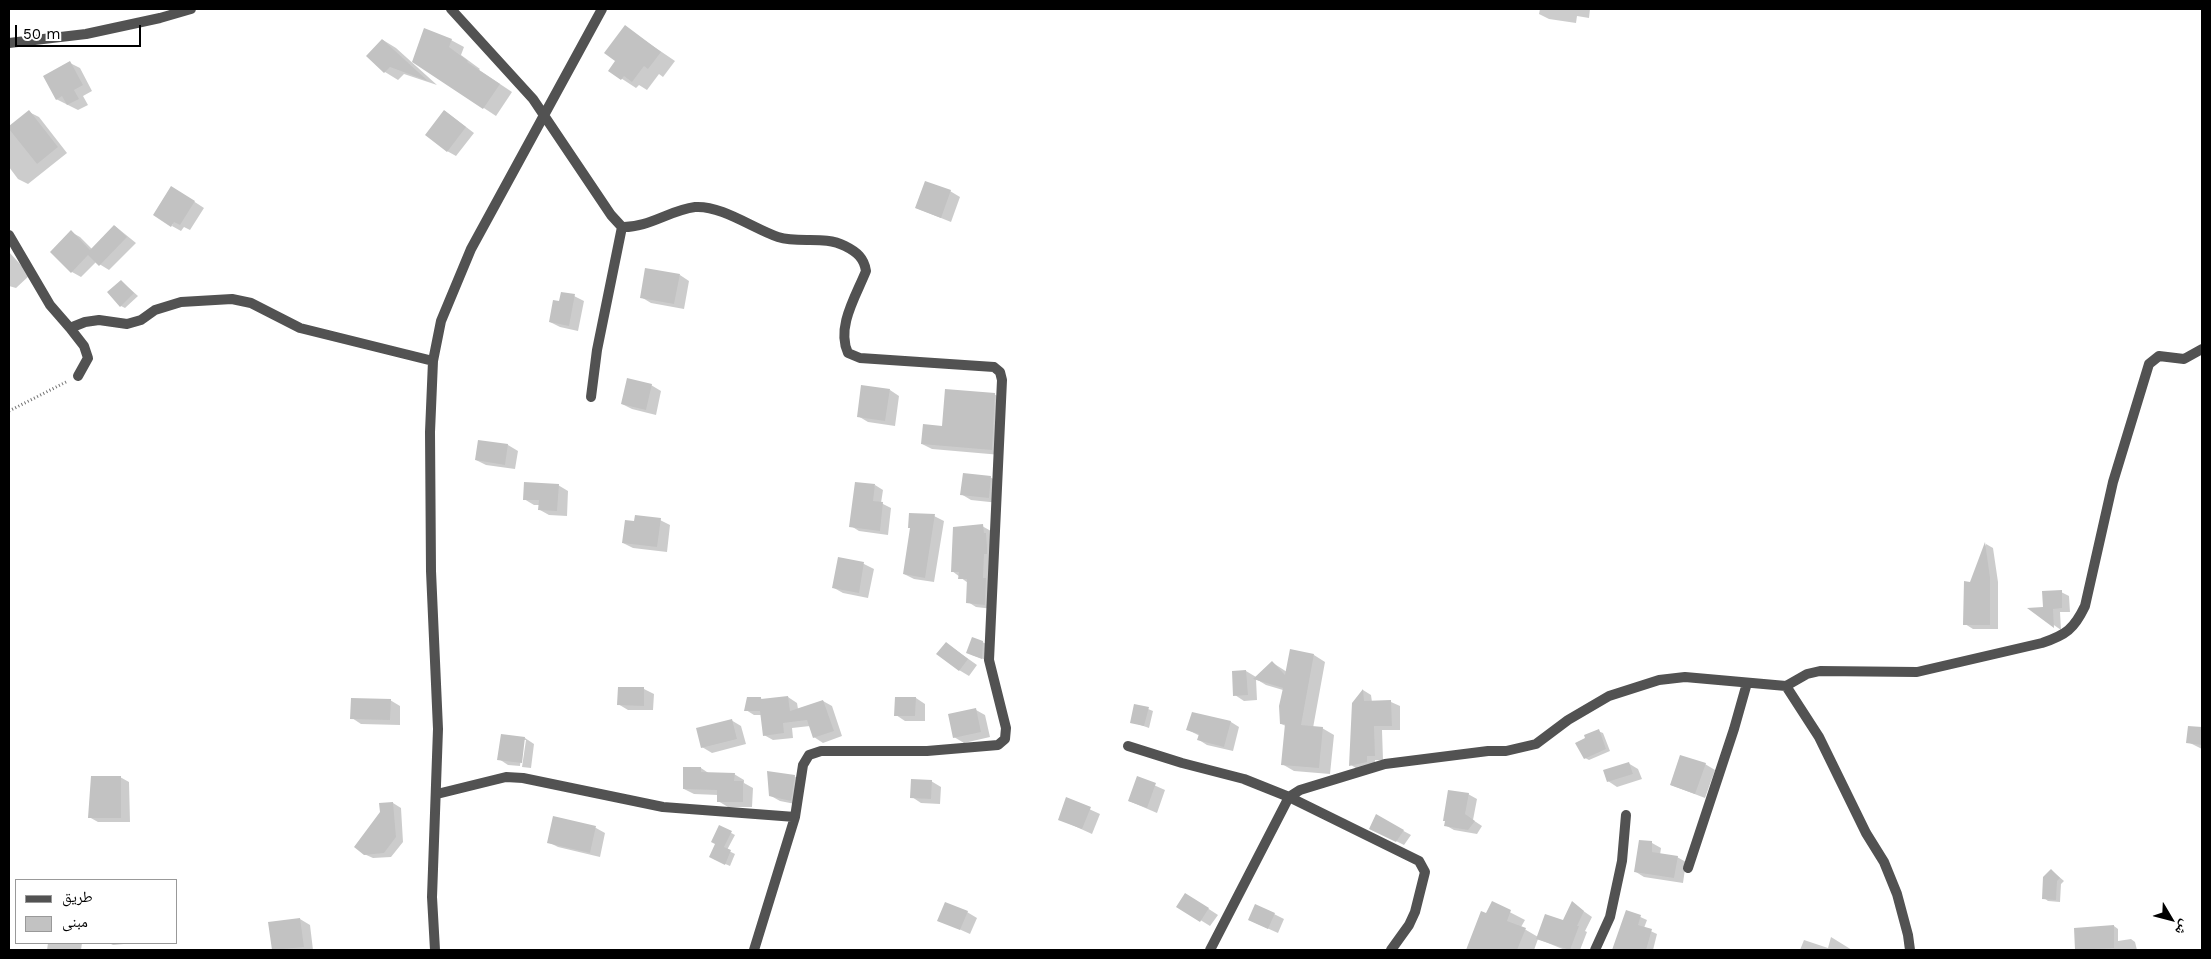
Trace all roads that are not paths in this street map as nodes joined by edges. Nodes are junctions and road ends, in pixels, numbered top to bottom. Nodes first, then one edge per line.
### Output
1 (191, 9) edge
2 (452, 9) edge
3 (602, 9) edge
4 (9, 43) edge
5 (544, 116) junction
6 (622, 227) junction
7 (9, 235) edge
8 (70, 328) junction
9 (2202, 349) edge
10 (433, 361) junction
11 (78, 376) road end
12 (592, 397) dead end
13 (1747, 683) junction
14 (1786, 686) junction
15 (1128, 746) dead end
16 (437, 794) junction
17 (1290, 797) junction
18 (1626, 815) dead end
19 (795, 817) junction
20 (1688, 868) dead end
21 (435, 950) edge
22 (754, 950) edge
23 (1210, 950) edge
24 (1391, 950) edge
25 (1595, 950) edge
26 (1910, 950) edge

1 - 4 street
2 - 5 street
3 - 5 street
5 - 6 street
5 - 10 street
6 - 12 street
6 - 19 street
7 - 8 street
8 - 10 street
8 - 11 street
9 - 14 street
10 - 16 street
13 - 14 street
13 - 17 street
13 - 20 street
14 - 26 street
15 - 17 street
16 - 19 street
16 - 21 street
17 - 23 street
17 - 24 street
18 - 25 street
19 - 22 street

